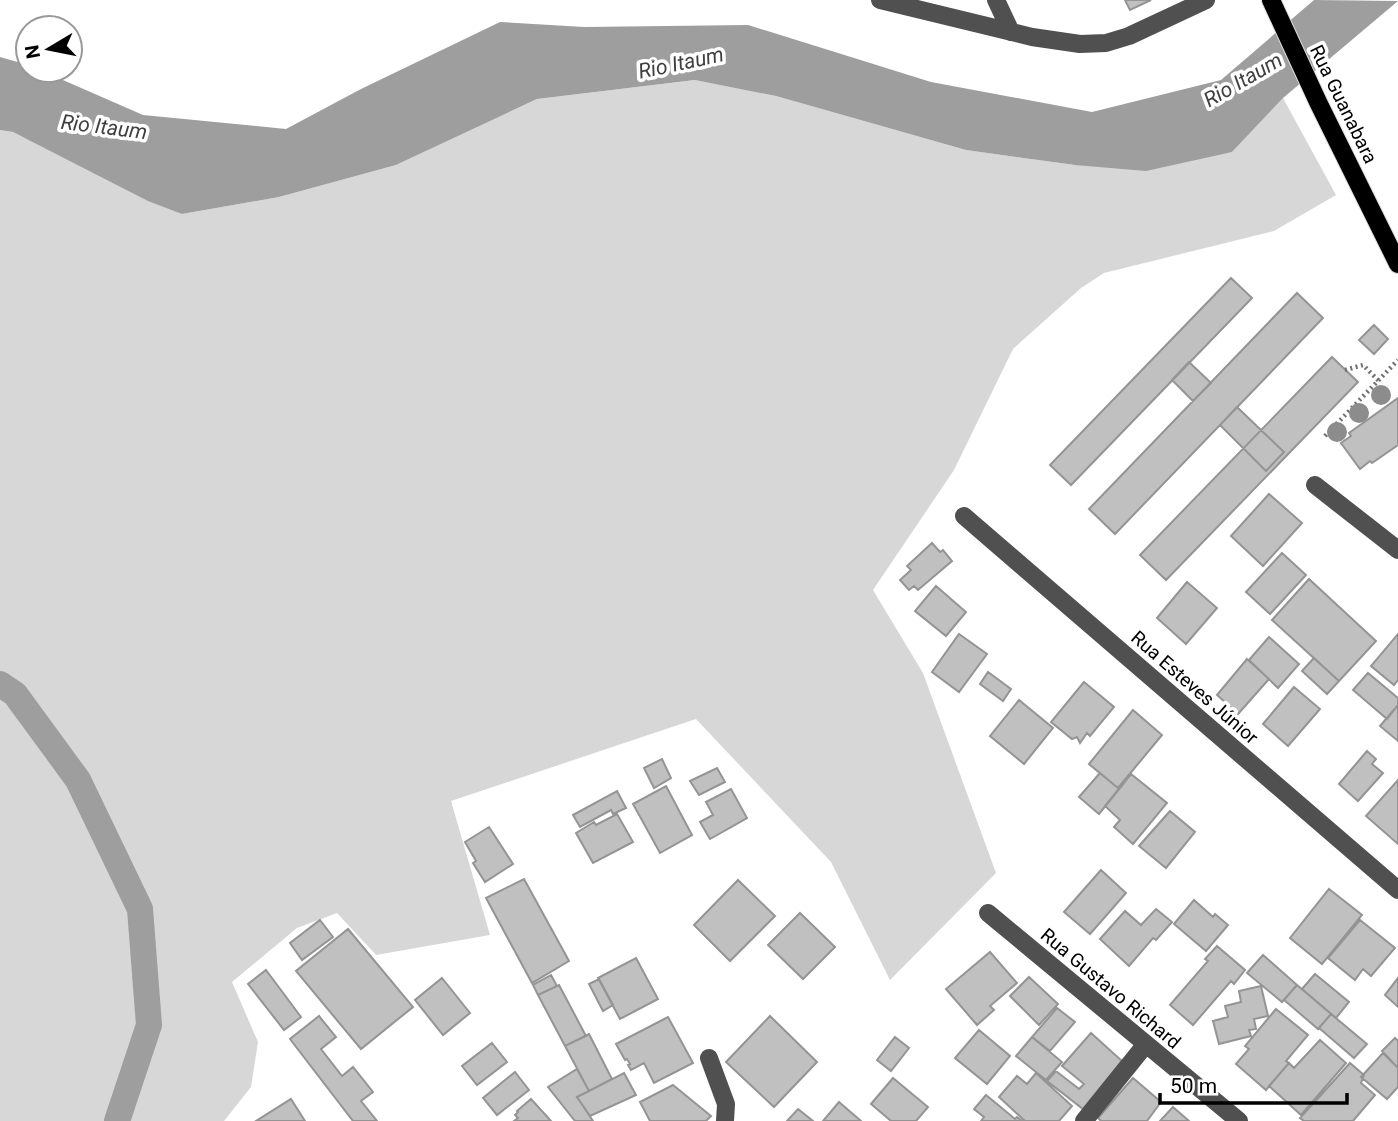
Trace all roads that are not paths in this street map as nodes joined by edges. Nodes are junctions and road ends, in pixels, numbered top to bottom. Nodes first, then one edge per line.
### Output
1 (880, 0) edge
2 (996, 0) edge
3 (1206, 0) edge
4 (1271, 0) edge
5 (1011, 32) junction
6 (1398, 264) edge
7 (1315, 485) dead end
8 (964, 516) dead end
9 (1398, 550) edge
10 (1398, 890) edge
11 (988, 914) dead end
12 (1146, 1044) junction
13 (709, 1058) dead end
14 (724, 1121) edge
15 (1084, 1121) edge
16 (1239, 1121) edge

1 - 5 street
2 - 5 street
3 - 5 street
4 - 6 main road, Rua Guanabara
7 - 9 street
8 - 10 street, Rua Esteves Júnior
11 - 12 street, Rua Gustavo Richard
12 - 15 street
12 - 16 street, Rua Gustavo Richard
13 - 14 street

